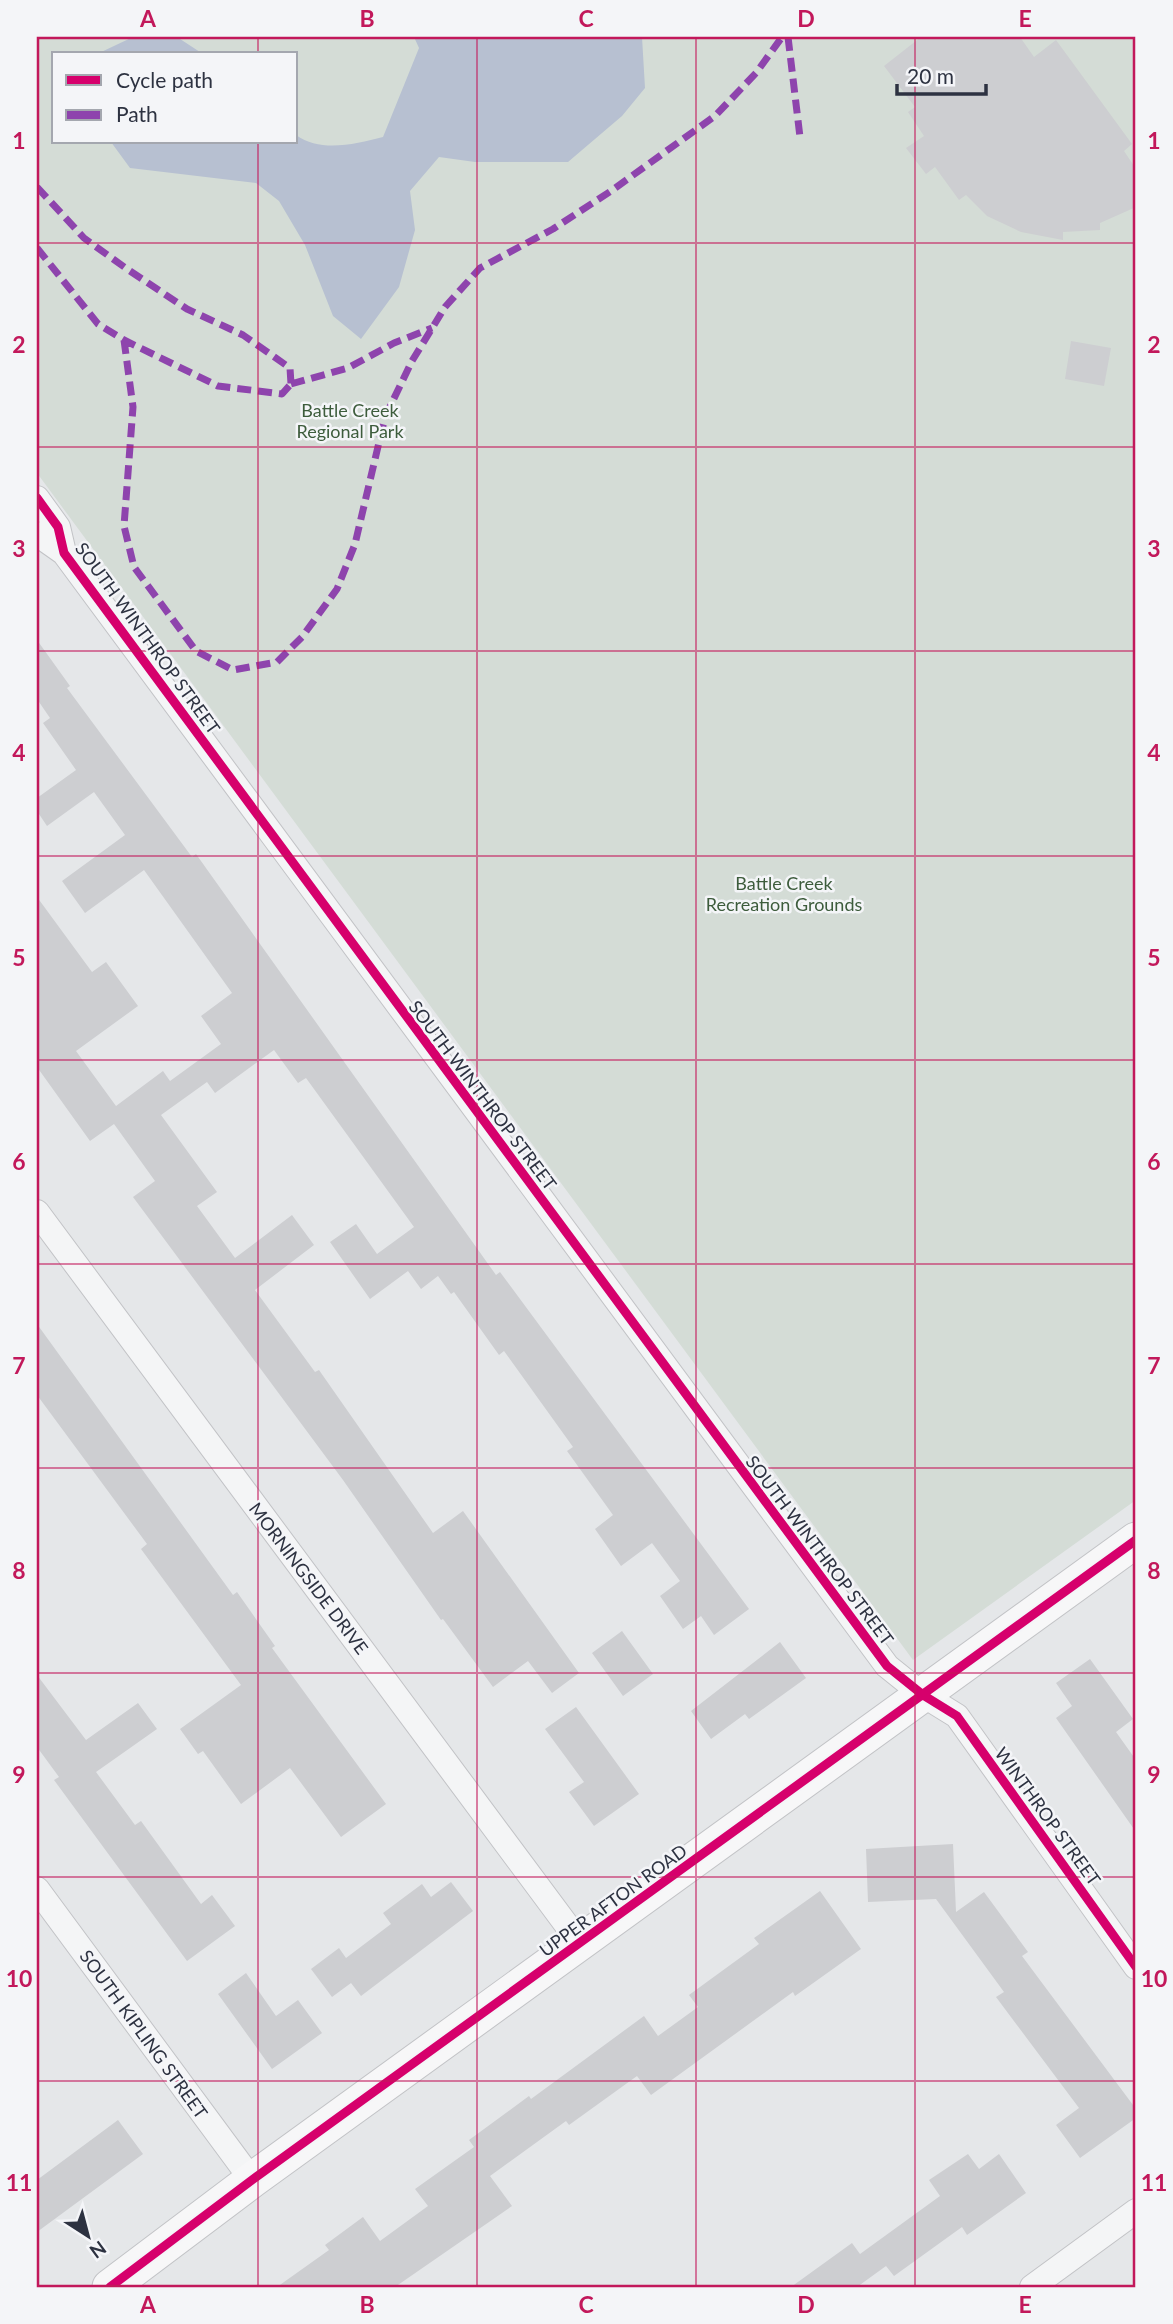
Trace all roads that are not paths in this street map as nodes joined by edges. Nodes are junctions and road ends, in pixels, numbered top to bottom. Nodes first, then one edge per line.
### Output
1 (37, 498) edge
2 (37, 534) edge
3 (64, 553) junction
4 (38, 1215) edge
5 (1136, 1540) edge
6 (923, 1695) junction
7 (37, 1889) edge
8 (580, 1943) junction
9 (1136, 1967) edge
10 (252, 2180) junction
11 (1136, 2211) edge
12 (110, 2287) edge
13 (1032, 2287) edge

1 - 3 street, SOUTH WINTHROP STREET
2 - 3 street, SOUTH WINTHROP STREET
3 - 6 street, SOUTH WINTHROP STREET
4 - 8 street, MORNINGSIDE DRIVE
5 - 6 street, UPPER AFTON ROAD
6 - 8 street, UPPER AFTON ROAD
6 - 9 street, WINTHROP STREET
7 - 10 street, SOUTH KIPLING STREET
8 - 10 street, UPPER AFTON ROAD
10 - 12 street, UPPER AFTON ROAD
11 - 13 street

